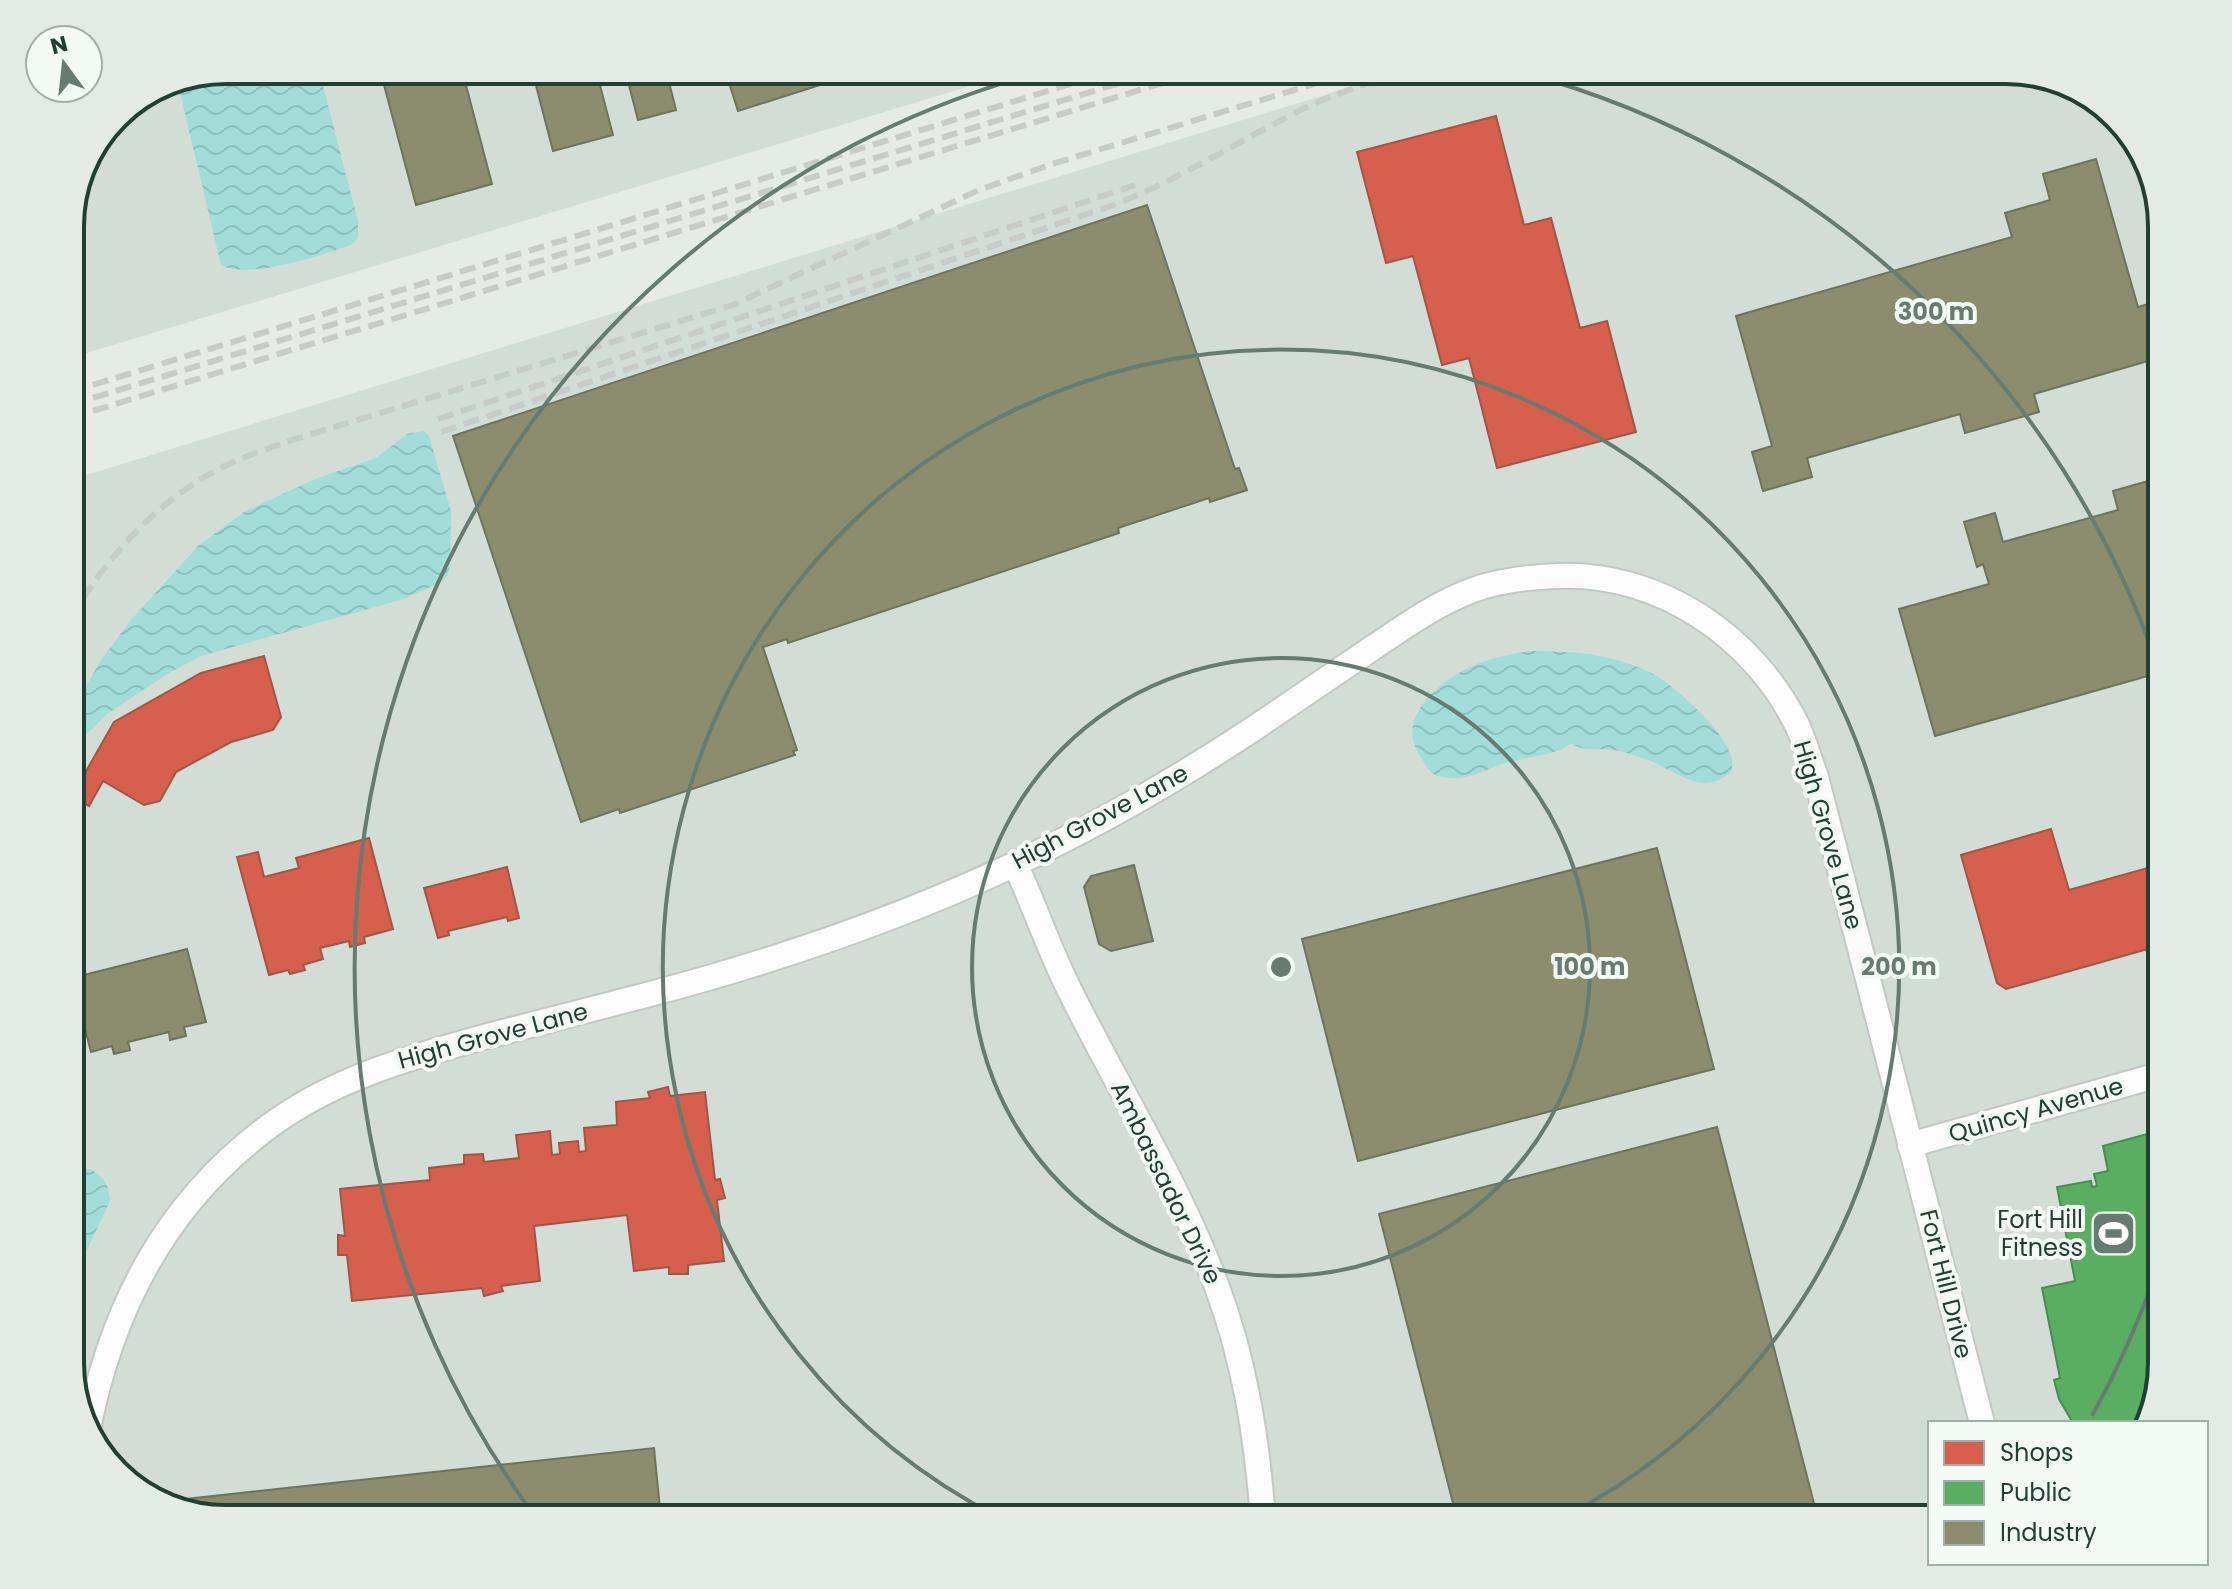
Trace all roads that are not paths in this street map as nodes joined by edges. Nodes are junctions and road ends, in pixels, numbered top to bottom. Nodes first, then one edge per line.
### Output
1 (1015, 864) junction
2 (2148, 1078) edge
3 (1910, 1145) junction
4 (93, 1411) edge
5 (1981, 1421) edge
6 (1262, 1505) edge

1 - 3 street, High Grove Lane
1 - 4 street, High Grove Lane
1 - 6 street, Ambassador Drive
2 - 3 street, Quincy Avenue
3 - 5 street, Fort Hill Drive

